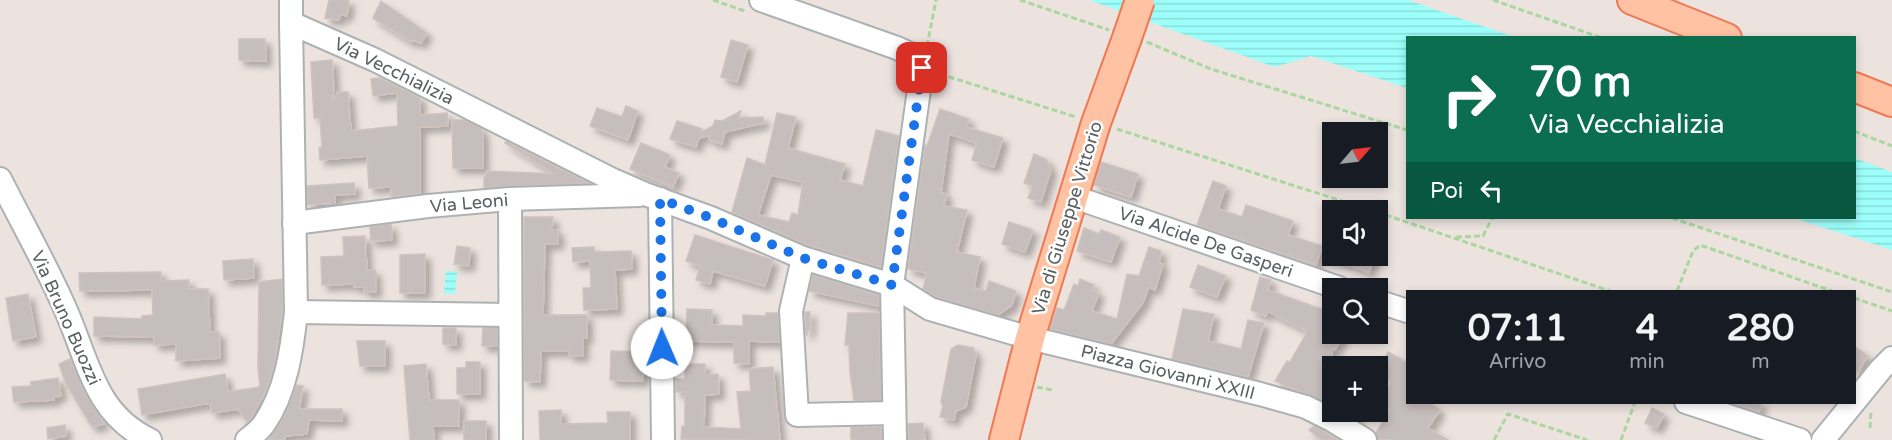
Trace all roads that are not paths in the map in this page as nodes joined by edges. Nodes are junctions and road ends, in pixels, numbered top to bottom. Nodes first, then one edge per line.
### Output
1 (291, 0) edge
2 (1140, 0) edge
3 (1632, 0) edge
4 (754, 5) edge
5 (291, 23) junction
6 (1722, 36) edge
7 (1856, 88) edge
8 (1892, 102) edge
9 (0, 179) edge
10 (1074, 196) junction
11 (653, 197) junction
12 (510, 199) junction
13 (294, 223) junction
14 (803, 258) junction
15 (1322, 282) edge
16 (892, 285) junction
17 (1388, 305) edge
18 (1406, 311) edge
19 (296, 312) junction
20 (510, 315) junction
21 (1030, 338) junction
22 (1892, 358) edge
23 (1856, 399) edge
24 (1692, 404) edge
25 (1852, 404) edge
26 (894, 413) junction
27 (150, 440) edge
28 (247, 440) edge
29 (511, 440) edge
30 (663, 440) edge
31 (895, 440) edge
32 (1004, 440) edge
33 (1365, 440) edge
34 (1800, 440) edge
35 (1823, 440) edge

1 - 5 street
2 - 10 main road, Via di Giuseppe Vittorio, bridge
3 - 6 main road
4 - 16 street
5 - 11 street, Via Vecchializia
5 - 13 street
7 - 8 main road
9 - 27 street, Via Bruno Buozzi
10 - 15 street, Via Alcide De Gasperi
10 - 21 main road, Via di Giuseppe Vittorio
11 - 12 street, Via Leoni
11 - 14 street, Via Vecchializia
11 - 30 street
12 - 13 street, Via Leoni
12 - 20 street
13 - 19 street
14 - 16 street, Via Vecchializia
14 - 26 street
16 - 21 street, Piazza Giovanni XXIII
16 - 26 street
17 - 18 street
19 - 20 street
19 - 28 street
20 - 29 street
21 - 32 main road, Via di Giuseppe Vittorio
21 - 33 street, Piazza Giovanni XXIII
22 - 23 street
24 - 34 street
25 - 35 street
26 - 31 street

